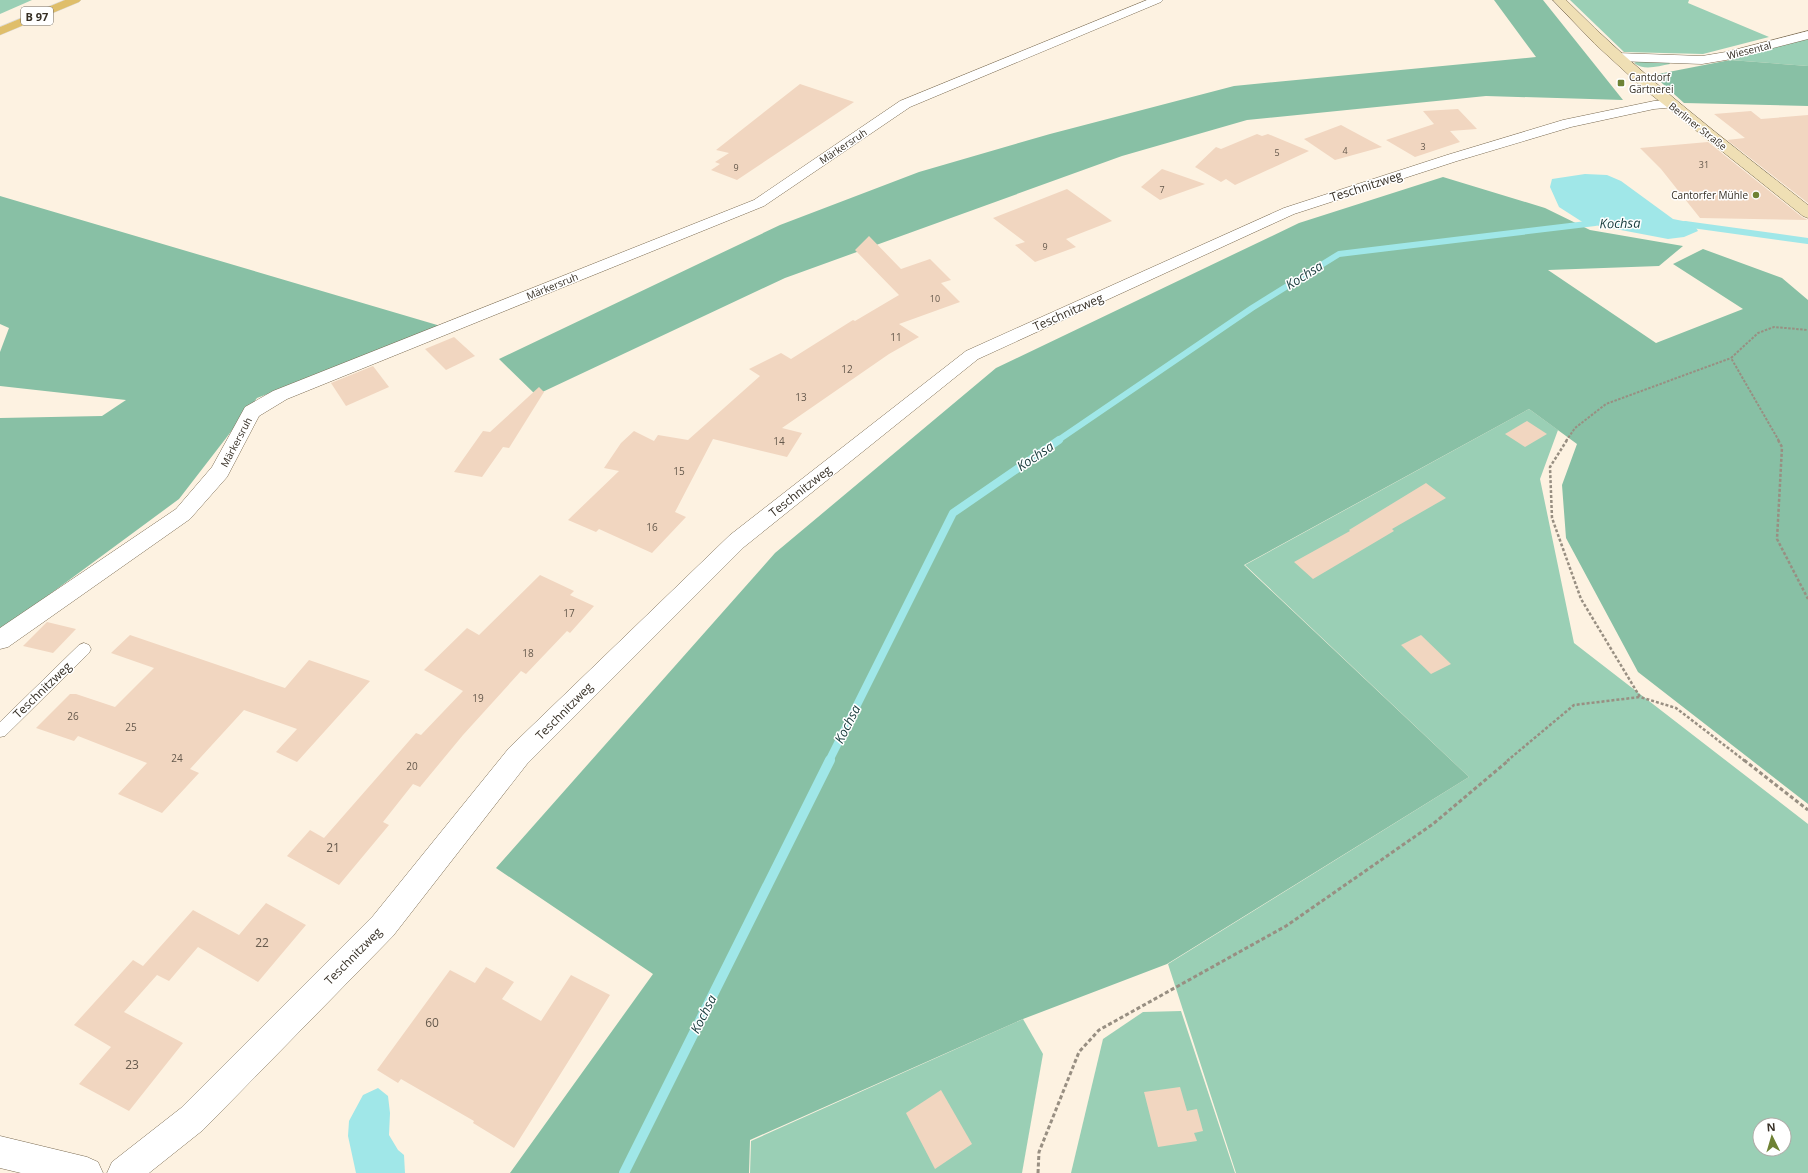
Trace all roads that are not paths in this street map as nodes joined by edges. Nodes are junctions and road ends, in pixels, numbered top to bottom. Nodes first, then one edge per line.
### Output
1 (75, 0) edge
2 (1157, 0) edge
3 (1559, 0) edge
4 (0, 31) edge
5 (1808, 35) edge
6 (1617, 58) junction
7 (1690, 60) junction
8 (1634, 73) junction
9 (1671, 104) junction
10 (1808, 213) edge
11 (0, 640) edge
12 (84, 649) dead end
13 (0, 731) edge
14 (0, 1152) edge
15 (87, 1173) edge
16 (123, 1173) edge

1 - 4 main road, B 97
2 - 11 street, Märkersruh
3 - 6 main road, Berliner Straße
5 - 7 street, Wiesental
6 - 7 street, Wiesental
6 - 8 main road, Berliner Straße
7 - 8 street, Wiesental
8 - 9 main road, Berliner Straße
9 - 10 main road, Berliner Straße
9 - 16 street, Teschnitzweg
12 - 13 lane, Teschnitzweg
14 - 15 street

